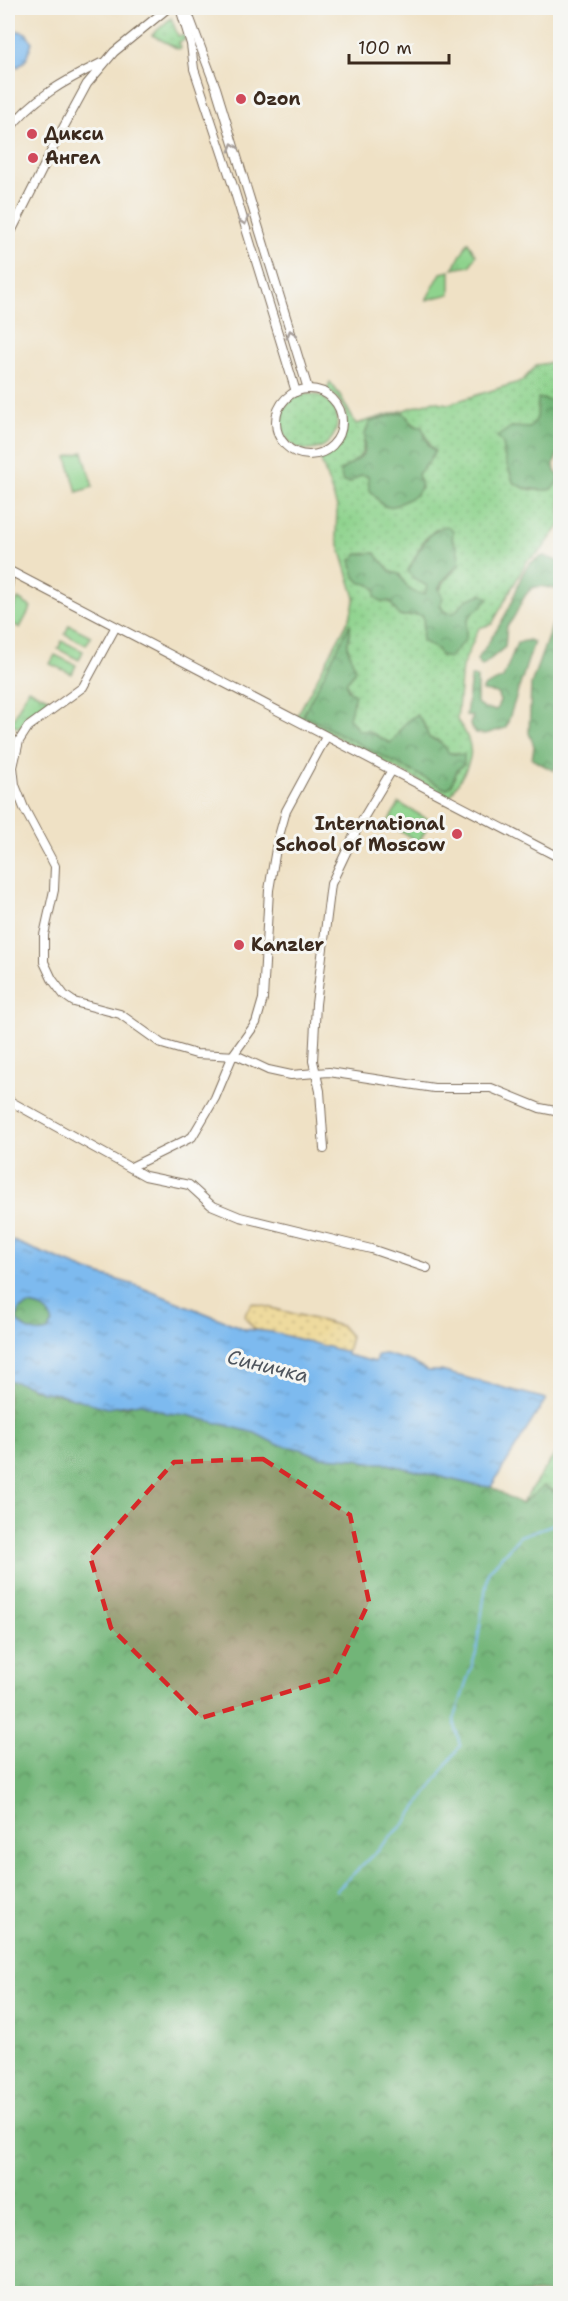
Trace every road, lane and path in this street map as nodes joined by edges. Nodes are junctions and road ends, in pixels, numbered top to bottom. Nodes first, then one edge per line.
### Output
1 (168, 8) edge
2 (180, 8) edge
3 (186, 8) edge
4 (105, 61) junction
5 (8, 131) edge
6 (8, 238) edge
7 (308, 389) junction
8 (296, 392) junction
9 (9, 571) edge
10 (8, 588) edge
11 (115, 628) junction
12 (326, 737) junction
13 (392, 770) junction
14 (561, 858) edge
15 (233, 1055) junction
16 (316, 1073) junction
17 (8, 1100) edge
18 (561, 1112) edge
19 (324, 1149) dead end
20 (131, 1167) junction
21 (427, 1268) dead end

1 - 4 street
2 -> 8 street
7 -> 3 street
4 - 5 street
4 - 6 street
7 - 8 street
7 - 8 street
9 - 10 street
9 - 11 street
11 - 12 street
11 - 15 street
12 - 13 street
12 - 15 street
13 - 14 street
13 - 16 street
15 - 16 street
15 - 20 street
16 - 18 street
16 - 19 street
17 - 20 street
20 - 21 street

